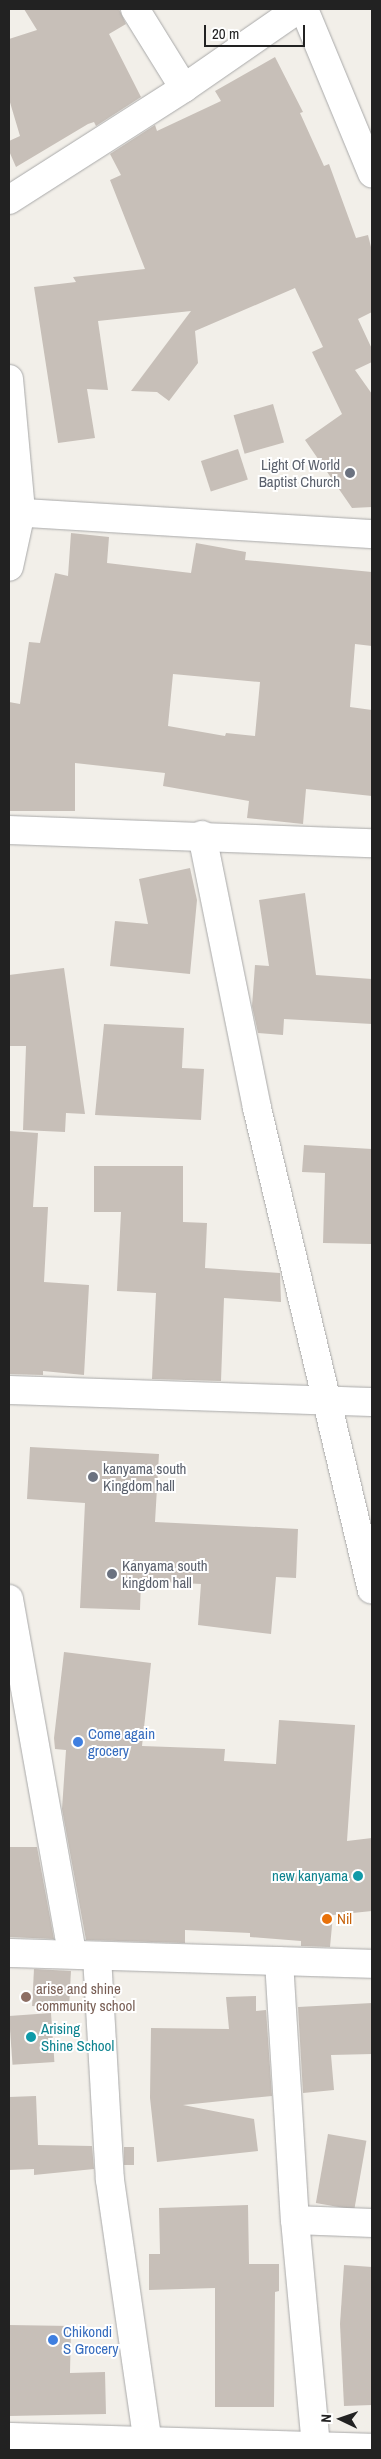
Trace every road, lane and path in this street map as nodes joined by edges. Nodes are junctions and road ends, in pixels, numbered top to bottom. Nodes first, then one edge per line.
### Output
1 (135, 9) edge
2 (298, 9) edge
3 (304, 9) edge
4 (184, 88) junction
5 (372, 173) edge
6 (9, 200) edge
7 (9, 378) edge
8 (15, 512) edge
9 (372, 534) edge
10 (9, 567) edge
11 (9, 830) edge
12 (202, 835) junction
13 (372, 843) edge
14 (9, 1390) edge
15 (326, 1400) junction
16 (372, 1402) edge
17 (372, 1589) edge
18 (9, 1599) edge
19 (9, 1953) edge
20 (85, 1955) junction
21 (279, 1961) junction
22 (372, 1964) edge
23 (295, 2220) junction
24 (372, 2223) edge
25 (9, 2437) edge
26 (148, 2445) edge
27 (316, 2446) junction
28 (372, 2448) edge

1 - 4 street
2 - 4 street
3 - 5 street
4 - 6 street
7 - 8 street
8 - 9 street
8 - 10 street
11 - 12 street
12 - 13 street
12 - 15 street
14 - 15 street
15 - 16 street
15 - 17 street
18 - 20 street
19 - 20 street
20 - 21 street
20 - 26 street
21 - 22 street
21 - 23 street
23 - 24 street
23 - 27 street
25 - 26 street
26 - 27 street
27 - 28 street

